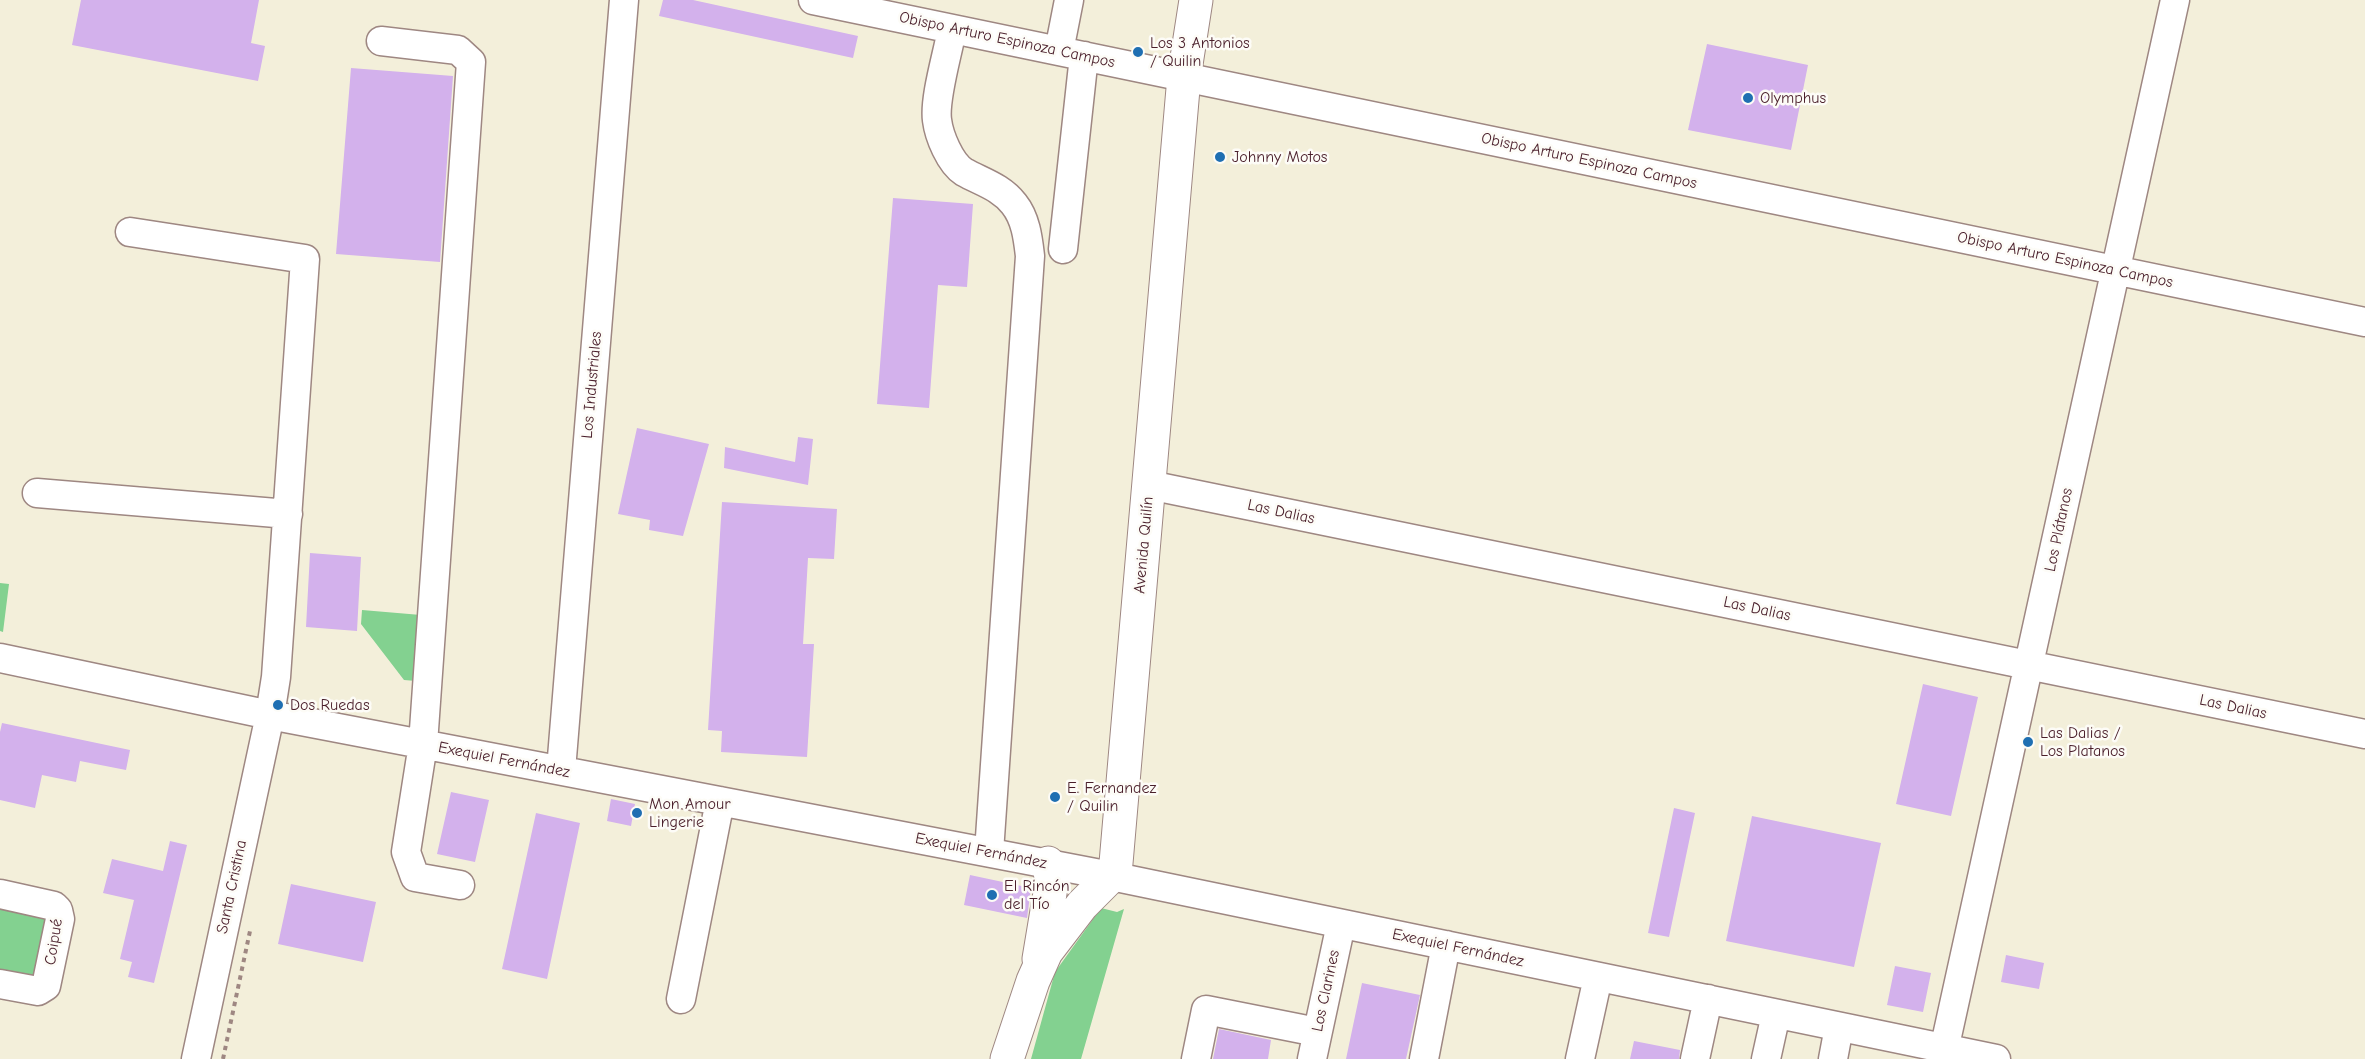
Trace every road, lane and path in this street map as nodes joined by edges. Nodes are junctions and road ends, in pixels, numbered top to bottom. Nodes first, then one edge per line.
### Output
1 (624, 0) edge
2 (813, 0) edge
3 (1070, 0) edge
4 (1196, 0) edge
5 (2175, 0) edge
6 (952, 29) junction
7 (381, 41) dead end
8 (1071, 53) junction
9 (1184, 77) junction
10 (130, 232) dead end
11 (1063, 249) dead end
12 (2116, 270) junction
13 (2365, 322) edge
14 (1149, 485) junction
15 (37, 493) dead end
16 (288, 514) junction
17 (0, 658) edge
18 (2030, 665) junction
19 (270, 715) junction
20 (2365, 734) edge
21 (423, 744) junction
22 (561, 770) junction
23 (720, 801) junction
24 (989, 852) junction
25 (1048, 863) junction
26 (1111, 876) junction
27 (460, 885) dead end
28 (0, 894) edge
29 (1341, 924) junction
30 (1446, 945) junction
31 (1038, 967) junction
32 (1598, 977) junction
33 (0, 984) edge
34 (681, 999) dead end
35 (1708, 999) junction
36 (1776, 1014) junction
37 (1839, 1026) junction
38 (1314, 1046) edge
39 (1943, 1054) edge
40 (196, 1059) edge
41 (1008, 1059) edge
42 (1196, 1059) edge
43 (1424, 1059) edge
44 (1580, 1059) edge
45 (1695, 1059) edge
46 (1766, 1059) edge
47 (1833, 1059) edge
48 (1996, 1059) edge

1 - 22 street, Los Industriales
2 - 6 street, Obispo Arturo Espinoza Campos
3 - 8 street
4 - 9 main road, Avenida Quilín
5 - 12 street, Los Plátanos
6 - 8 street, Obispo Arturo Espinoza Campos
6 - 24 street
7 - 21 street
8 - 9 street, Obispo Arturo Espinoza Campos
8 - 11 street
9 - 12 street, Obispo Arturo Espinoza Campos
9 - 14 main road, Avenida Quilín
10 - 16 street, Santa Cristina
12 - 13 street, Obispo Arturo Espinoza Campos
12 - 18 street, Los Plátanos
14 - 18 street, Las Dalias
14 - 26 main road, Avenida Quilín
15 - 16 street
16 - 19 street, Santa Cristina
17 - 19 street, Exequiel Fernández
18 - 20 street, Las Dalias
18 - 39 street, Los Plátanos
19 - 21 street, Exequiel Fernández
19 - 40 street, Santa Cristina
21 - 22 street, Exequiel Fernández
21 - 27 street
22 - 23 street, Exequiel Fernández
23 - 24 street, Exequiel Fernández
23 - 34 street
24 - 25 street, Exequiel Fernández
25 - 26 street, Exequiel Fernández
25 - 31 main road
26 - 29 street, Exequiel Fernández
26 - 31 main road, Avenida Quilín
28 - 33 street, Coipué
29 - 30 street, Exequiel Fernández
29 - 38 street, Los Clarines
30 - 32 street, Exequiel Fernández
30 - 43 street
31 - 41 main road, Avenida Quilín
32 - 35 street, Exequiel Fernández
32 - 44 street
35 - 36 street, Exequiel Fernández
35 - 45 street
36 - 37 street, Exequiel Fernández
36 - 46 street
37 - 39 street, Exequiel Fernández
37 - 47 street
38 - 42 street
39 - 48 street, Exequiel Fernández

